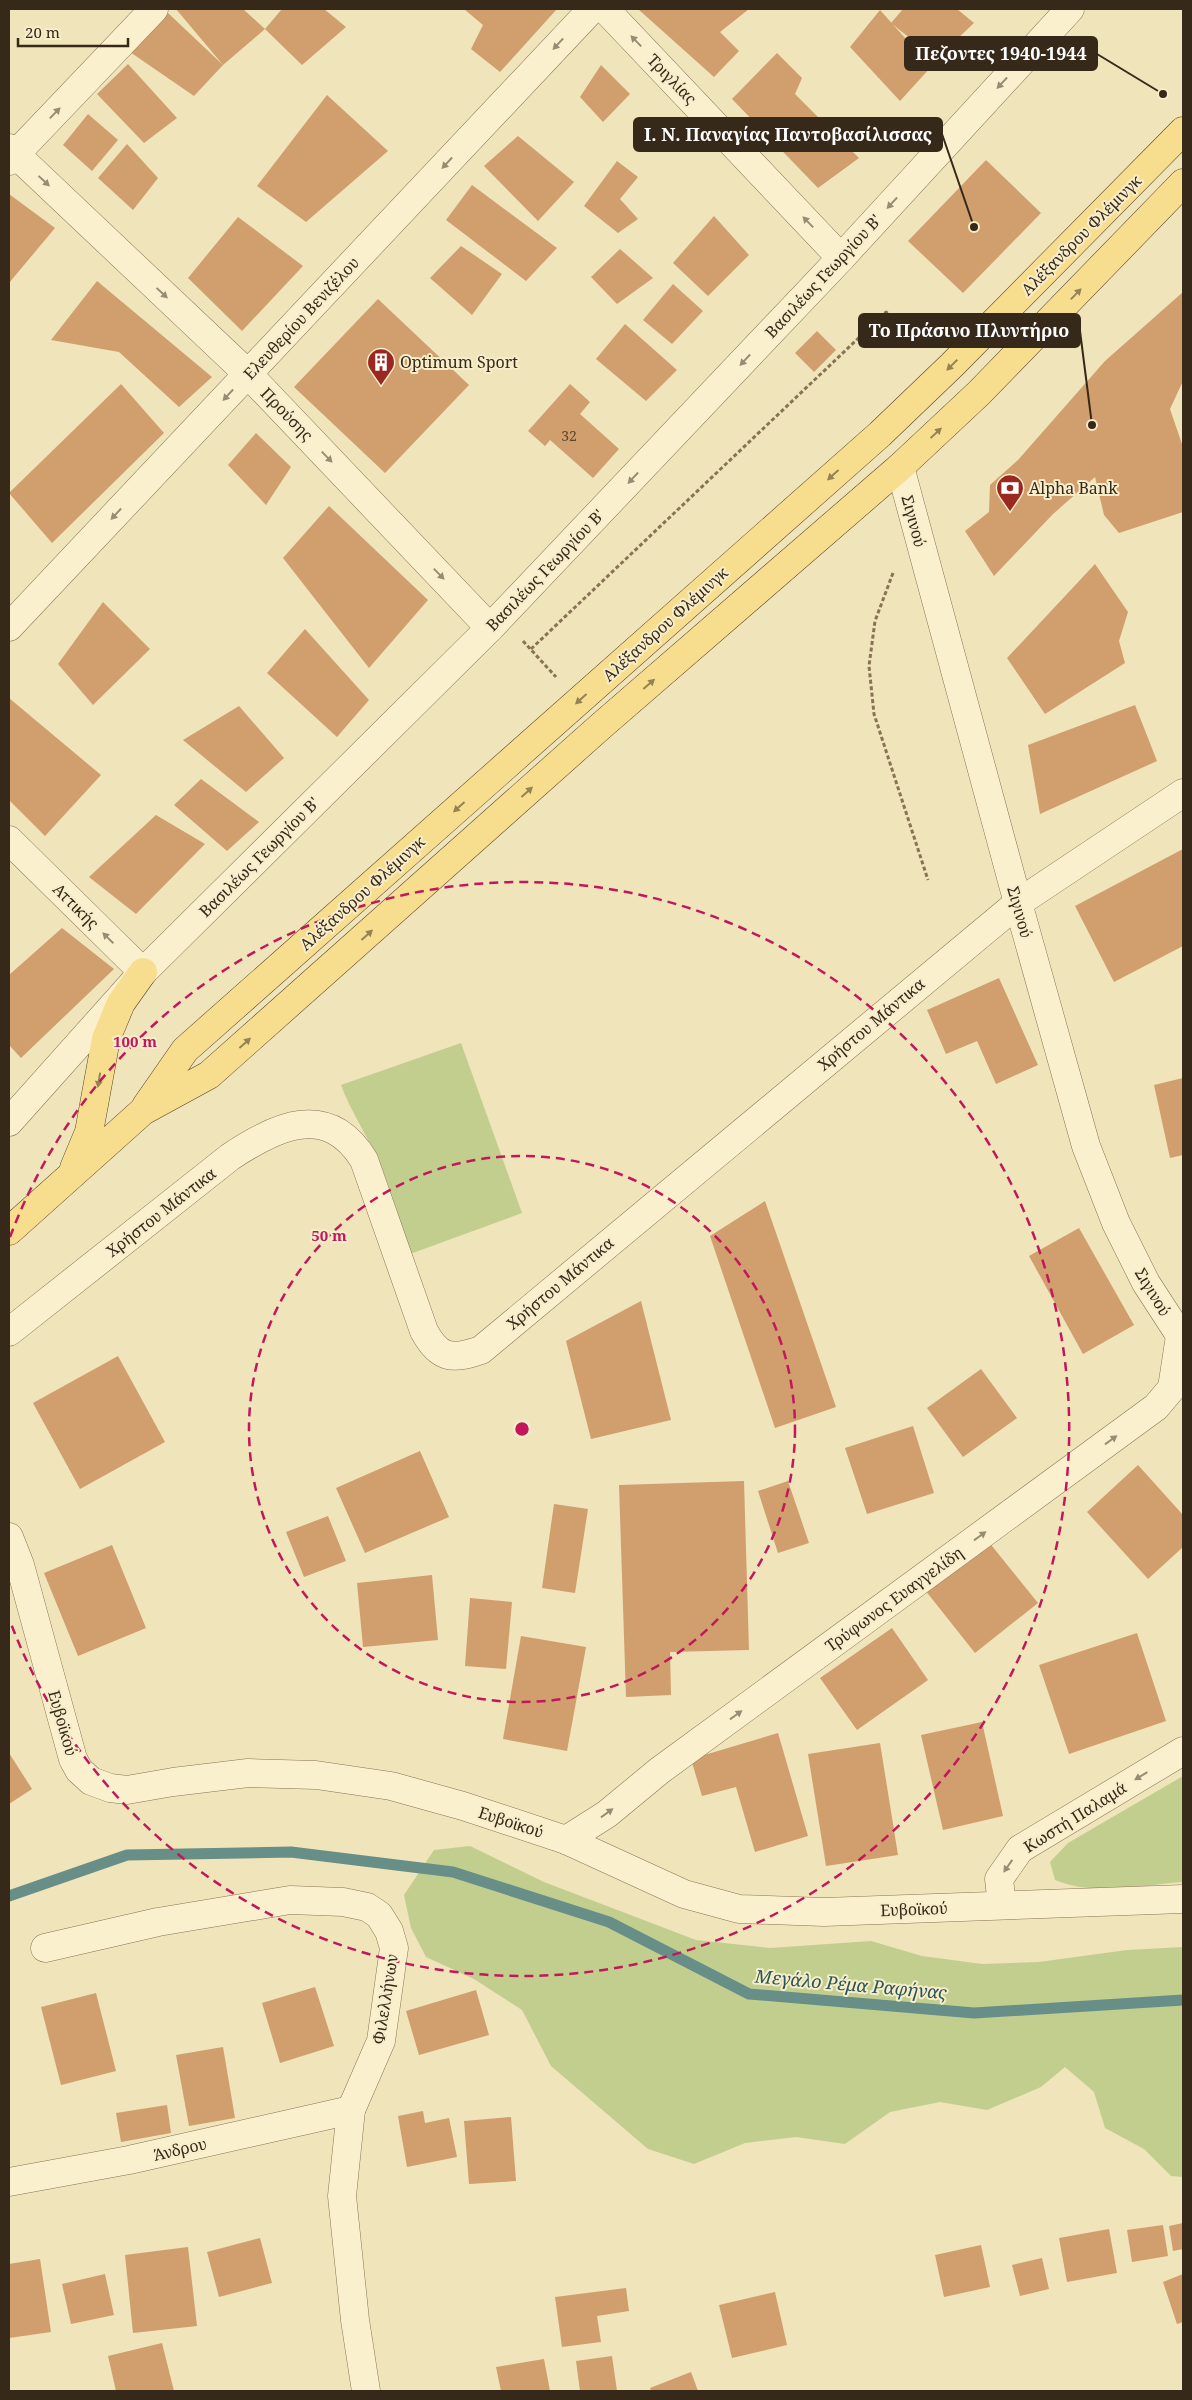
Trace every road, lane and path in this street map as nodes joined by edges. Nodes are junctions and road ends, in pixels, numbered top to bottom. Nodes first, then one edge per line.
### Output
1 (154, 9) edge
2 (592, 9) edge
3 (605, 9) edge
4 (1070, 9) edge
5 (1183, 131) edge
6 (11, 154) edge
7 (1183, 183) edge
8 (842, 258) junction
9 (952, 365) junction
10 (248, 374) junction
11 (900, 466) junction
12 (896, 565) dead end
13 (496, 622) junction
14 (9, 627) edge
15 (531, 649) junction
16 (579, 701) junction
17 (1183, 793) edge
18 (9, 840) edge
19 (928, 880) dead end
20 (1018, 903) junction
21 (143, 972) junction
22 (143, 1111) junction
23 (9, 1122) edge
24 (71, 1175) junction
25 (9, 1231) edge
26 (9, 1332) edge
27 (1182, 1336) edge
28 (9, 1537) edge
29 (1183, 1751) edge
30 (566, 1840) junction
31 (1183, 1899) edge
32 (1002, 1905) junction
33 (45, 1948) dead end
34 (351, 2110) junction
35 (9, 2182) edge
36 (366, 2391) edge

6 -> 1 street
2 -> 10 street, Ελευθερίου Βενιζέλου
8 -> 3 street, Τριγλίας
4 -> 8 street, Βασιλέως Γεωργίου Β'
5 -> 9 main road, Αλέξανδρου Φλέμινγκ
6 -> 10 street, Προύσης
11 -> 7 main road, Αλέξανδρου Φλέμινγκ
8 -> 13 street, Βασιλέως Γεωργίου Β'
9 - 15 path
9 -> 16 main road, Αλέξανδρου Φλέμινγκ
10 -> 13 street, Προύσης
10 -> 14 street, Ελευθερίου Βενιζέλου
11 - 20 street, Σιγινού
22 -> 11 main road, Αλέξανδρου Φλέμινγκ
12 - 19 path
13 - 15 path
13 - 21 street, Βασιλέως Γεωργίου Β'
15 - 16 path
16 -> 22 main road, Αλέξανδρου Φλέμινγκ
17 - 20 street, Χρήστου Μάντικα
21 -> 18 street, Αττικής
20 - 26 street, Χρήστου Μάντικα
20 - 27 street, Σιγινού
21 - 23 street, Βασιλέως Γεωργίου Β'
21 -> 24 main road
22 - 24 main road, Αλέξανδρου Φλέμινγκ
24 - 25 main road, Αλέξανδρου Φλέμινγκ
30 -> 27 street, Τρύφωνος Ευαγγελίδη
28 - 30 street, Ευβοϊκού
29 -> 32 street, Κωστή Παλαμά
30 - 32 street, Ευβοϊκού
31 - 32 street, Ευβοϊκού
33 - 34 street, Φιλελλήνων
34 - 35 street, Άνδρου
34 - 36 street, Φιλελλήνων

